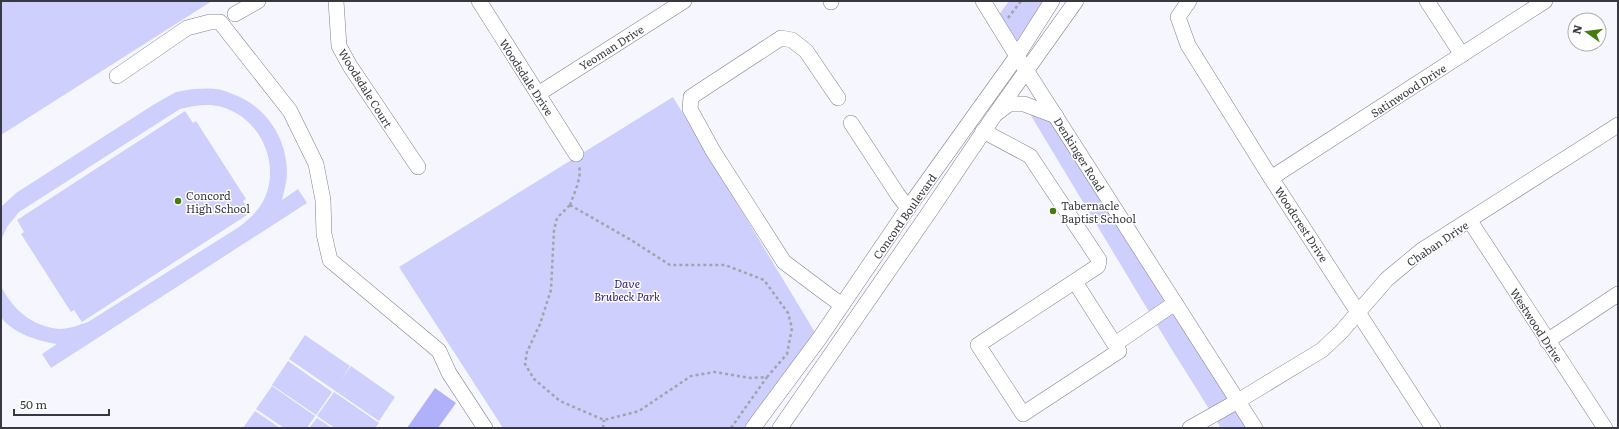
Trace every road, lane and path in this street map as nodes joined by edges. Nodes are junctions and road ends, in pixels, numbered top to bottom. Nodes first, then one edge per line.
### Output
1 (258, 1) edge
2 (336, 1) edge
3 (479, 1) edge
4 (684, 1) edge
5 (983, 1) edge
6 (1021, 1) edge
7 (1052, 1) edge
8 (1076, 1) edge
9 (1189, 1) edge
10 (1427, 1) edge
11 (1545, 1) edge
12 (235, 14) dead end
13 (1000, 28) junction
14 (1462, 55) junction
15 (1017, 56) junction
16 (1026, 70) junction
17 (117, 76) dead end
18 (538, 94) junction
19 (838, 98) dead end
20 (994, 116) junction
21 (1056, 116) junction
22 (851, 123) dead end
23 (1618, 125) edge
24 (984, 131) junction
25 (576, 154) joint
26 (418, 167) dead end
27 (1272, 178) junction
28 (570, 204) junction
29 (908, 208) junction
30 (1470, 221) junction
31 (1074, 282) junction
32 (1618, 294) edge
33 (1175, 303) junction
34 (842, 305) junction
35 (1358, 311) junction
36 (1547, 341) junction
37 (1115, 344) junction
38 (767, 377) junction
39 (1238, 402) junction
40 (765, 410) junction
41 (604, 420) junction
42 (784, 426) edge
43 (485, 428) edge
44 (604, 428) edge
45 (731, 428) edge
46 (753, 428) edge
47 (1190, 428) edge
48 (1255, 428) edge
49 (1433, 428) edge
50 (1605, 428) edge

1 - 12 street
2 - 26 street, Woodsdale Court
3 - 18 street, Woodsdale Drive
4 - 18 street, Yeoman Drive
5 - 13 street, Denkinger Road
6 - 13 path
7 - 15 street, Concord Boulevard
8 - 16 street, Concord Boulevard
9 - 27 street, Woodcrest Drive
10 - 14 street
11 - 14 street, Satinwood Drive
13 - 15 street, Denkinger Road
14 - 27 street, Satinwood Drive
15 - 16 street, Denkinger Road
15 - 29 street, Concord Boulevard
16 - 20 street, Concord Boulevard
16 - 21 street, Denkinger Road
17 - 43 street
18 - 25 street, Woodsdale Drive
19 - 34 street
20 - 21 street
20 - 24 street, Concord Boulevard
21 - 33 street, Denkinger Road
22 - 29 street
23 - 30 street, Chaban Drive
24 - 31 street
24 - 42 street, Concord Boulevard
25 - 28 path
27 - 35 street, Woodcrest Drive
28 - 38 path
28 - 41 path
29 - 34 street, Concord Boulevard
30 - 35 street, Chaban Drive
30 - 36 street, Westwood Drive
31 - 37 street
31 - 37 street
32 - 36 street
33 - 37 street
33 - 39 street, Denkinger Road
34 - 40 street, Concord Boulevard
35 - 39 street, Chaban Drive
35 - 49 street, Woodcrest Drive
36 - 50 street, Westwood Drive
38 - 41 path
38 - 45 path
39 - 47 street, Chaban Drive
39 - 48 street, Denkinger Road
40 - 42 street
40 - 46 street, Concord Boulevard
41 - 44 path

